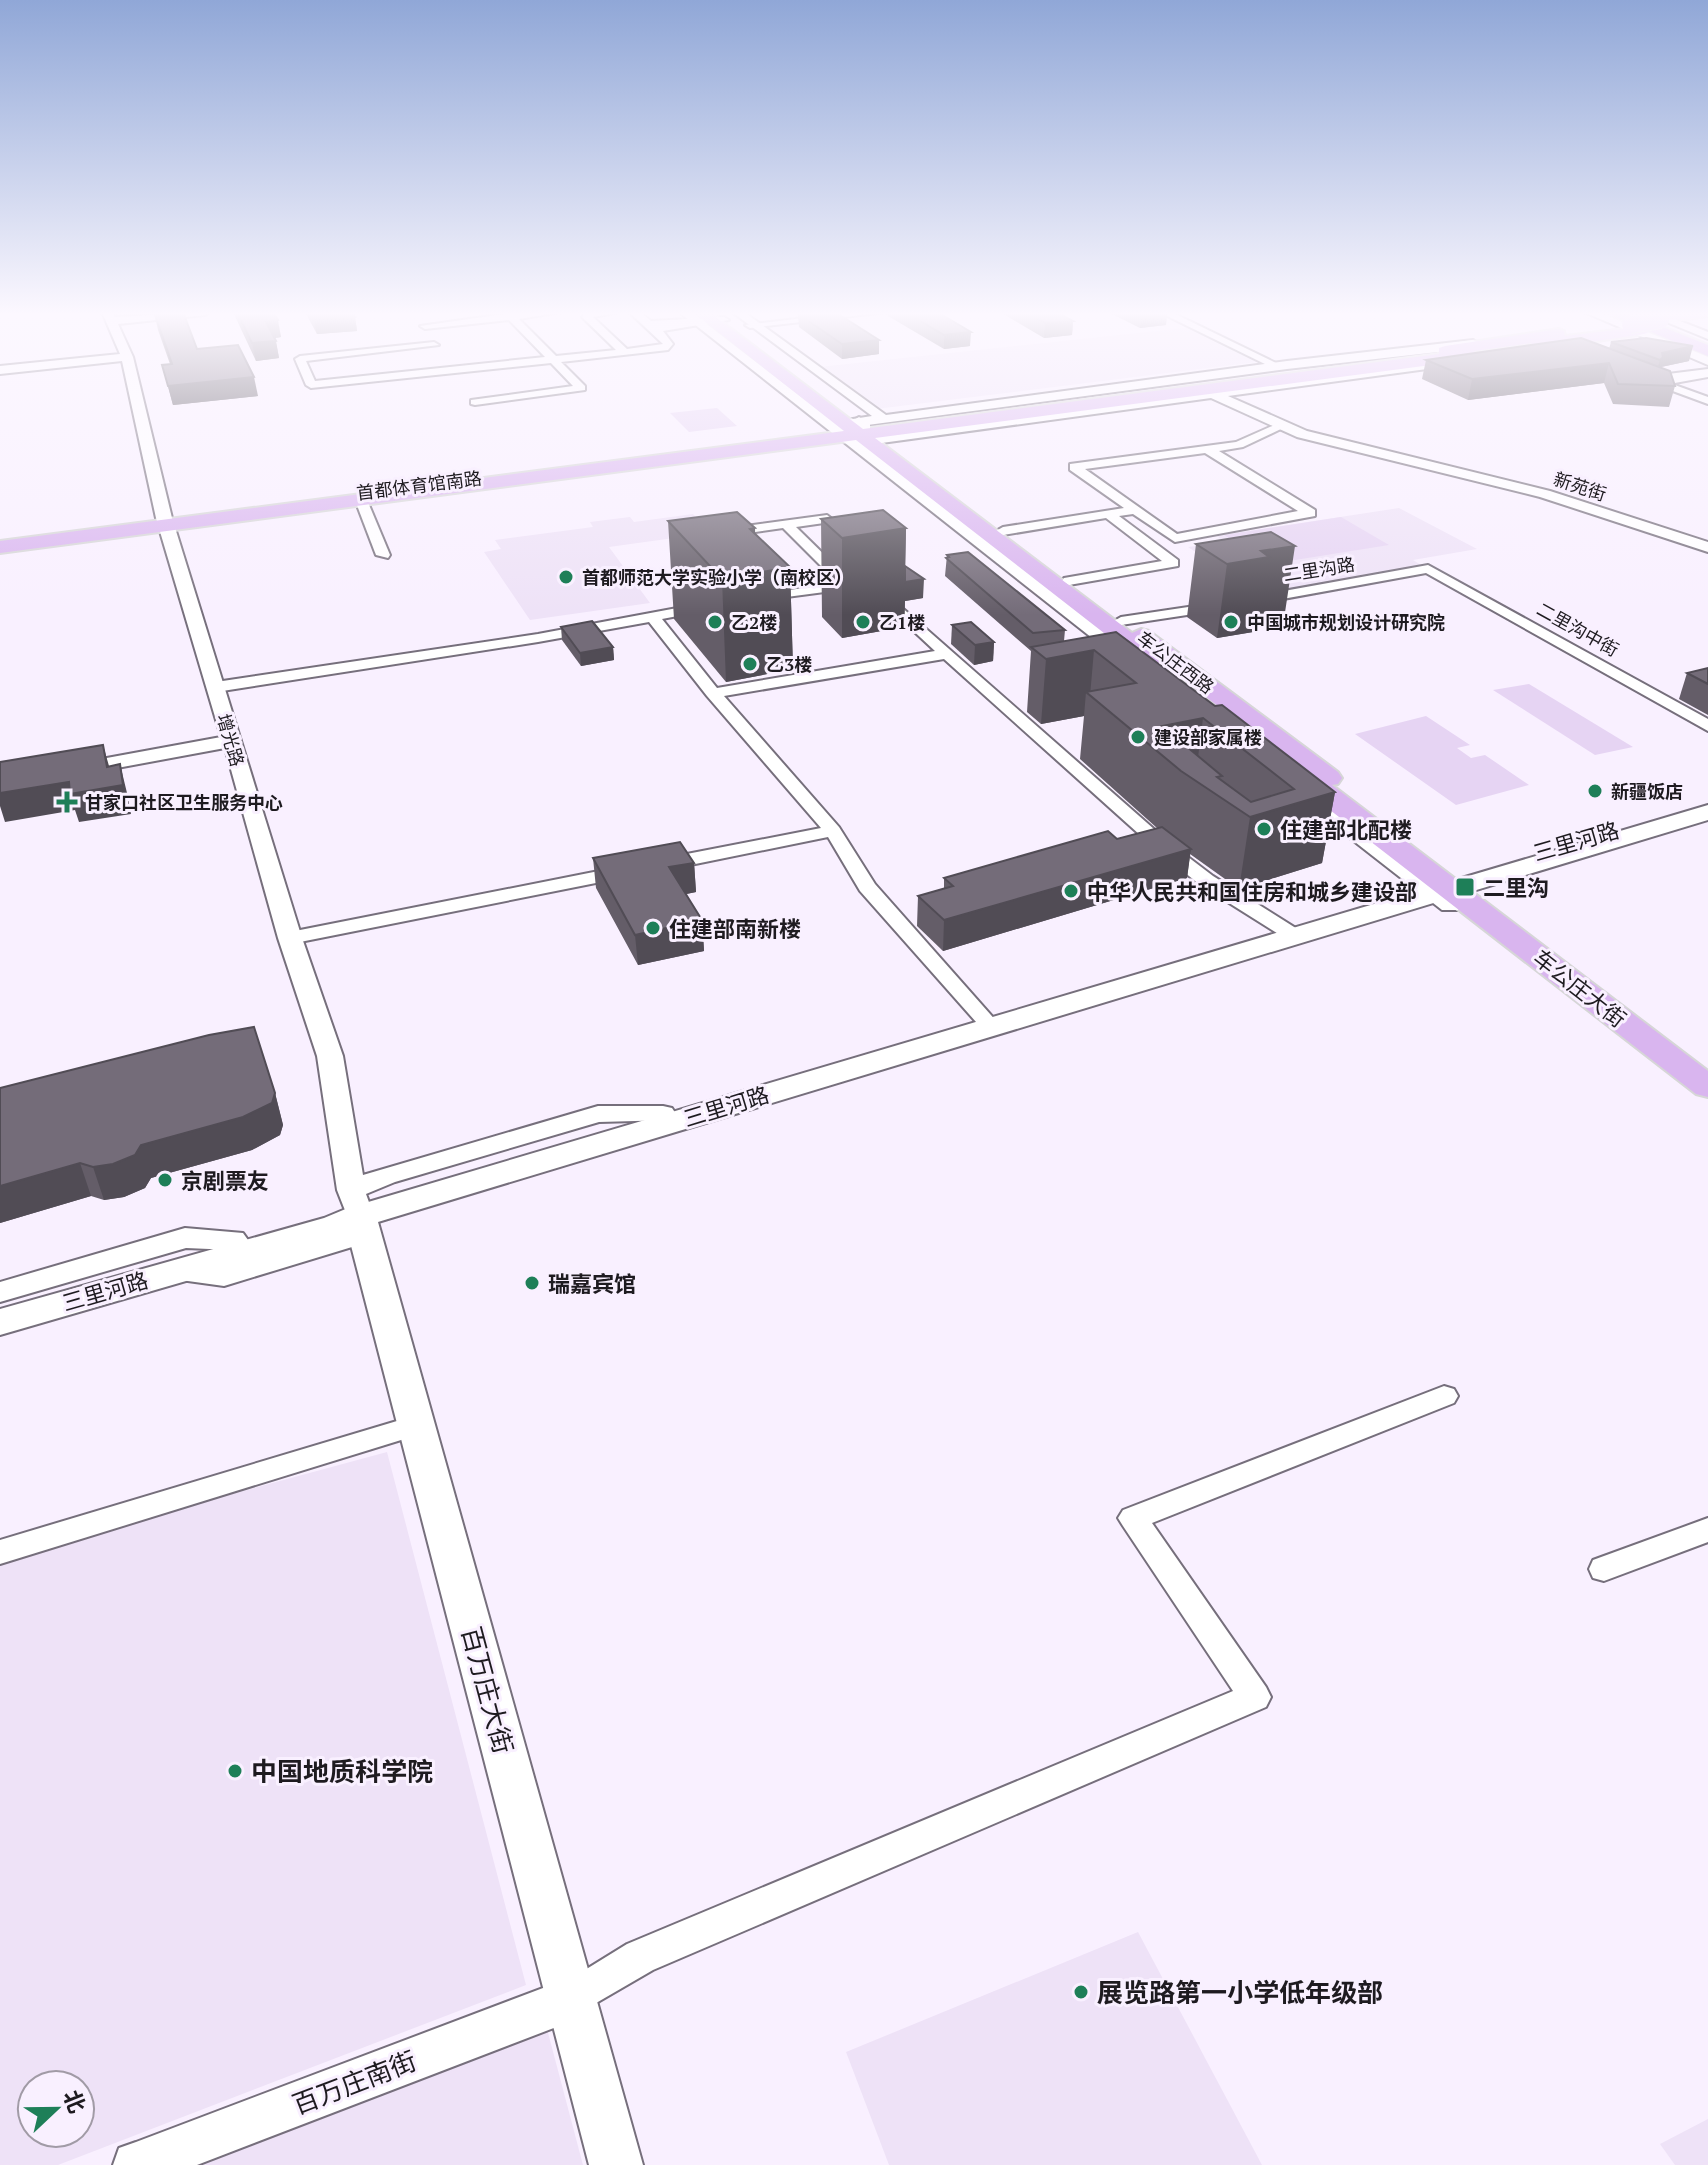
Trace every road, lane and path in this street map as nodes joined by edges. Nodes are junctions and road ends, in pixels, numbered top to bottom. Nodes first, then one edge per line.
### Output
1 (140, 413) edge
2 (838, 413) edge
3 (843, 413) edge
4 (993, 413) edge
5 (993, 413) edge
6 (1252, 413) edge
7 (1279, 426) junction
8 (860, 430) junction
9 (1207, 449) junction
10 (361, 500) junction
11 (1135, 510) junction
12 (1108, 514) junction
13 (165, 522) junction
14 (786, 524) junction
15 (1003, 531) junction
16 (0, 538) edge
17 (1175, 538) junction
18 (1146, 543) junction
19 (721, 545) edge
20 (0, 547) edge
21 (1708, 547) edge
22 (858, 548) edge
23 (383, 555) dead end
24 (1428, 569) joint
25 (1069, 581) junction
26 (847, 585) junction
27 (710, 600) edge
28 (742, 601) edge
29 (651, 615) junction
30 (1121, 621) junction
31 (947, 654) junction
32 (1160, 682) edge
33 (216, 687) junction
34 (713, 693) junction
35 (1708, 726) edge
36 (232, 741) junction
37 (46, 775) edge
38 (1708, 802) edge
39 (1708, 812) edge
40 (833, 831) junction
41 (1448, 888) junction
42 (1289, 932) junction
43 (290, 938) junction
44 (982, 1017) junction
45 (1708, 1059) edge
46 (1708, 1087) edge
47 (358, 1211) junction
48 (233, 1240) junction
49 (0, 1292) edge
50 (0, 1309) edge
51 (0, 1322) edge
52 (1444, 1396) dead end
53 (417, 1425) junction
54 (1708, 1530) edge
55 (0, 1552) edge
56 (1604, 1569) dead end
57 (572, 1999) junction
58 (136, 2165) edge
59 (616, 2165) edge

1 - 13 street, 增光路
2 - 8 main road, 车公庄西路
3 - 8 street
4 - 8 main road, 首都体育馆南路
5 - 8 street, 首都体育馆南路
6 - 7 street, 新苑街
7 - 9 street
7 - 21 street, 新苑街
8 - 10 main road, 首都体育馆南路
8 - 13 main road, 首都体育馆南路
8 - 15 main road, 车公庄西路
8 - 32 street
8 - 41 main road, 车公庄西路
9 - 11 street
9 - 17 street
10 - 13 main road, 首都体育馆南路
10 - 23 street
11 - 12 street
11 - 17 street
12 - 15 street
12 - 18 street
13 - 16 main road, 首都体育馆南路
13 - 20 main road, 首都体育馆南路
13 - 33 street, 增光路
14 - 19 street
14 - 22 street
14 - 26 street
15 - 25 main road, 车公庄西路
17 - 18 street
18 - 25 street
24 - 30 street, 二里沟路
24 - 35 street, 二里沟中街
25 - 30 main road, 车公庄西路
26 - 28 street
26 - 31 street
27 - 29 street
29 - 33 street
29 - 34 street
30 - 41 main road, 车公庄西路
31 - 34 street
31 - 42 street
33 - 36 street, 增光路
34 - 40 street
36 - 37 street
36 - 43 street, 增光路
38 - 41 main road, 三里河路
39 - 41 main road, 三里河路
40 - 43 street
40 - 44 street
41 - 42 main road, 三里河路
41 - 45 main road, 车公庄大街
41 - 46 main road, 车公庄大街
42 - 44 main road, 三里河路
43 - 47 street, 增光路
44 - 47 main road, 三里河路
44 - 47 main road, 三里河路
47 - 48 main road, 三里河路
47 - 51 main road, 三里河路
47 - 53 main road, 百万庄大街
48 - 49 street, 三里河路
48 - 50 main road, 三里河路
52 - 57 street
53 - 55 street
53 - 57 main road, 百万庄大街
54 - 56 street
57 - 58 street, 百万庄南街
57 - 59 main road, 百万庄大街

